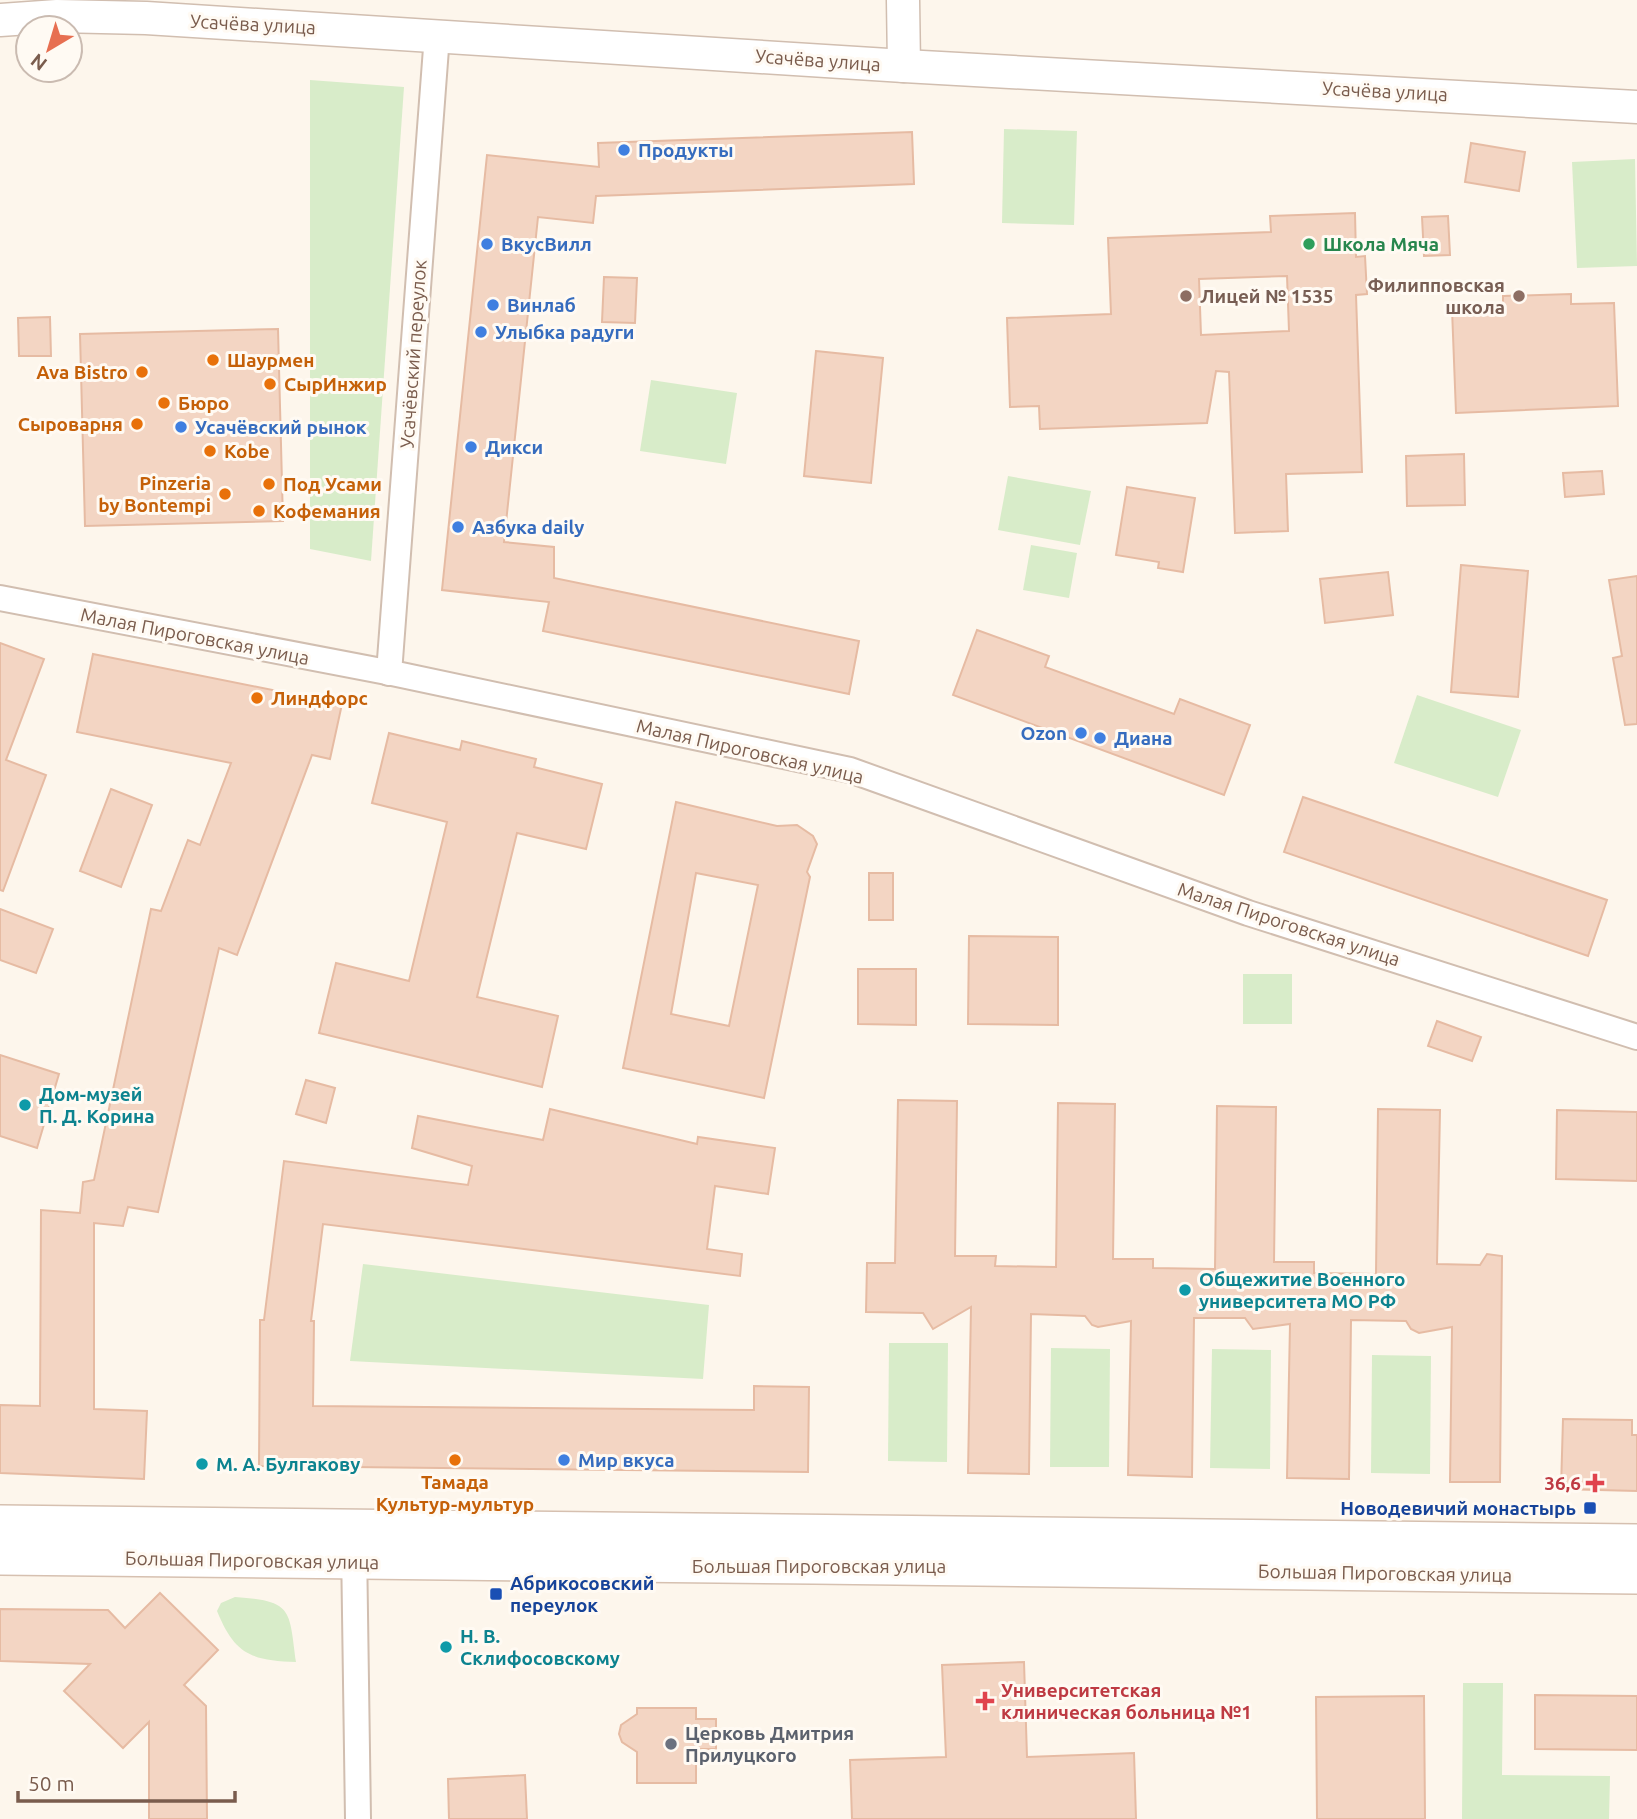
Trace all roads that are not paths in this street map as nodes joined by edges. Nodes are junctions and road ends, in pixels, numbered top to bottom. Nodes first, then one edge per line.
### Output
1 (903, 0) edge
2 (0, 20) edge
3 (437, 35) junction
4 (904, 66) junction
5 (1637, 107) edge
6 (0, 598) edge
7 (389, 673) junction
8 (1637, 1037) edge
9 (0, 1523) edge
10 (353, 1527) junction
11 (1637, 1542) edge
12 (0, 1557) edge
13 (355, 1562) junction
14 (1637, 1576) edge
15 (358, 1819) edge

1 - 4 street
2 - 3 street, Усачёва улица
3 - 4 street, Усачёва улица
3 - 7 street, Усачёвский переулок
4 - 5 street, Усачёва улица
6 - 7 street, Малая Пироговская улица
7 - 8 street, Малая Пироговская улица
9 - 10 main road, Большая Пироговская улица
10 - 11 main road, Большая Пироговская улица
10 - 13 street
12 - 13 main road, Большая Пироговская улица
13 - 14 main road, Большая Пироговская улица
13 - 15 street

